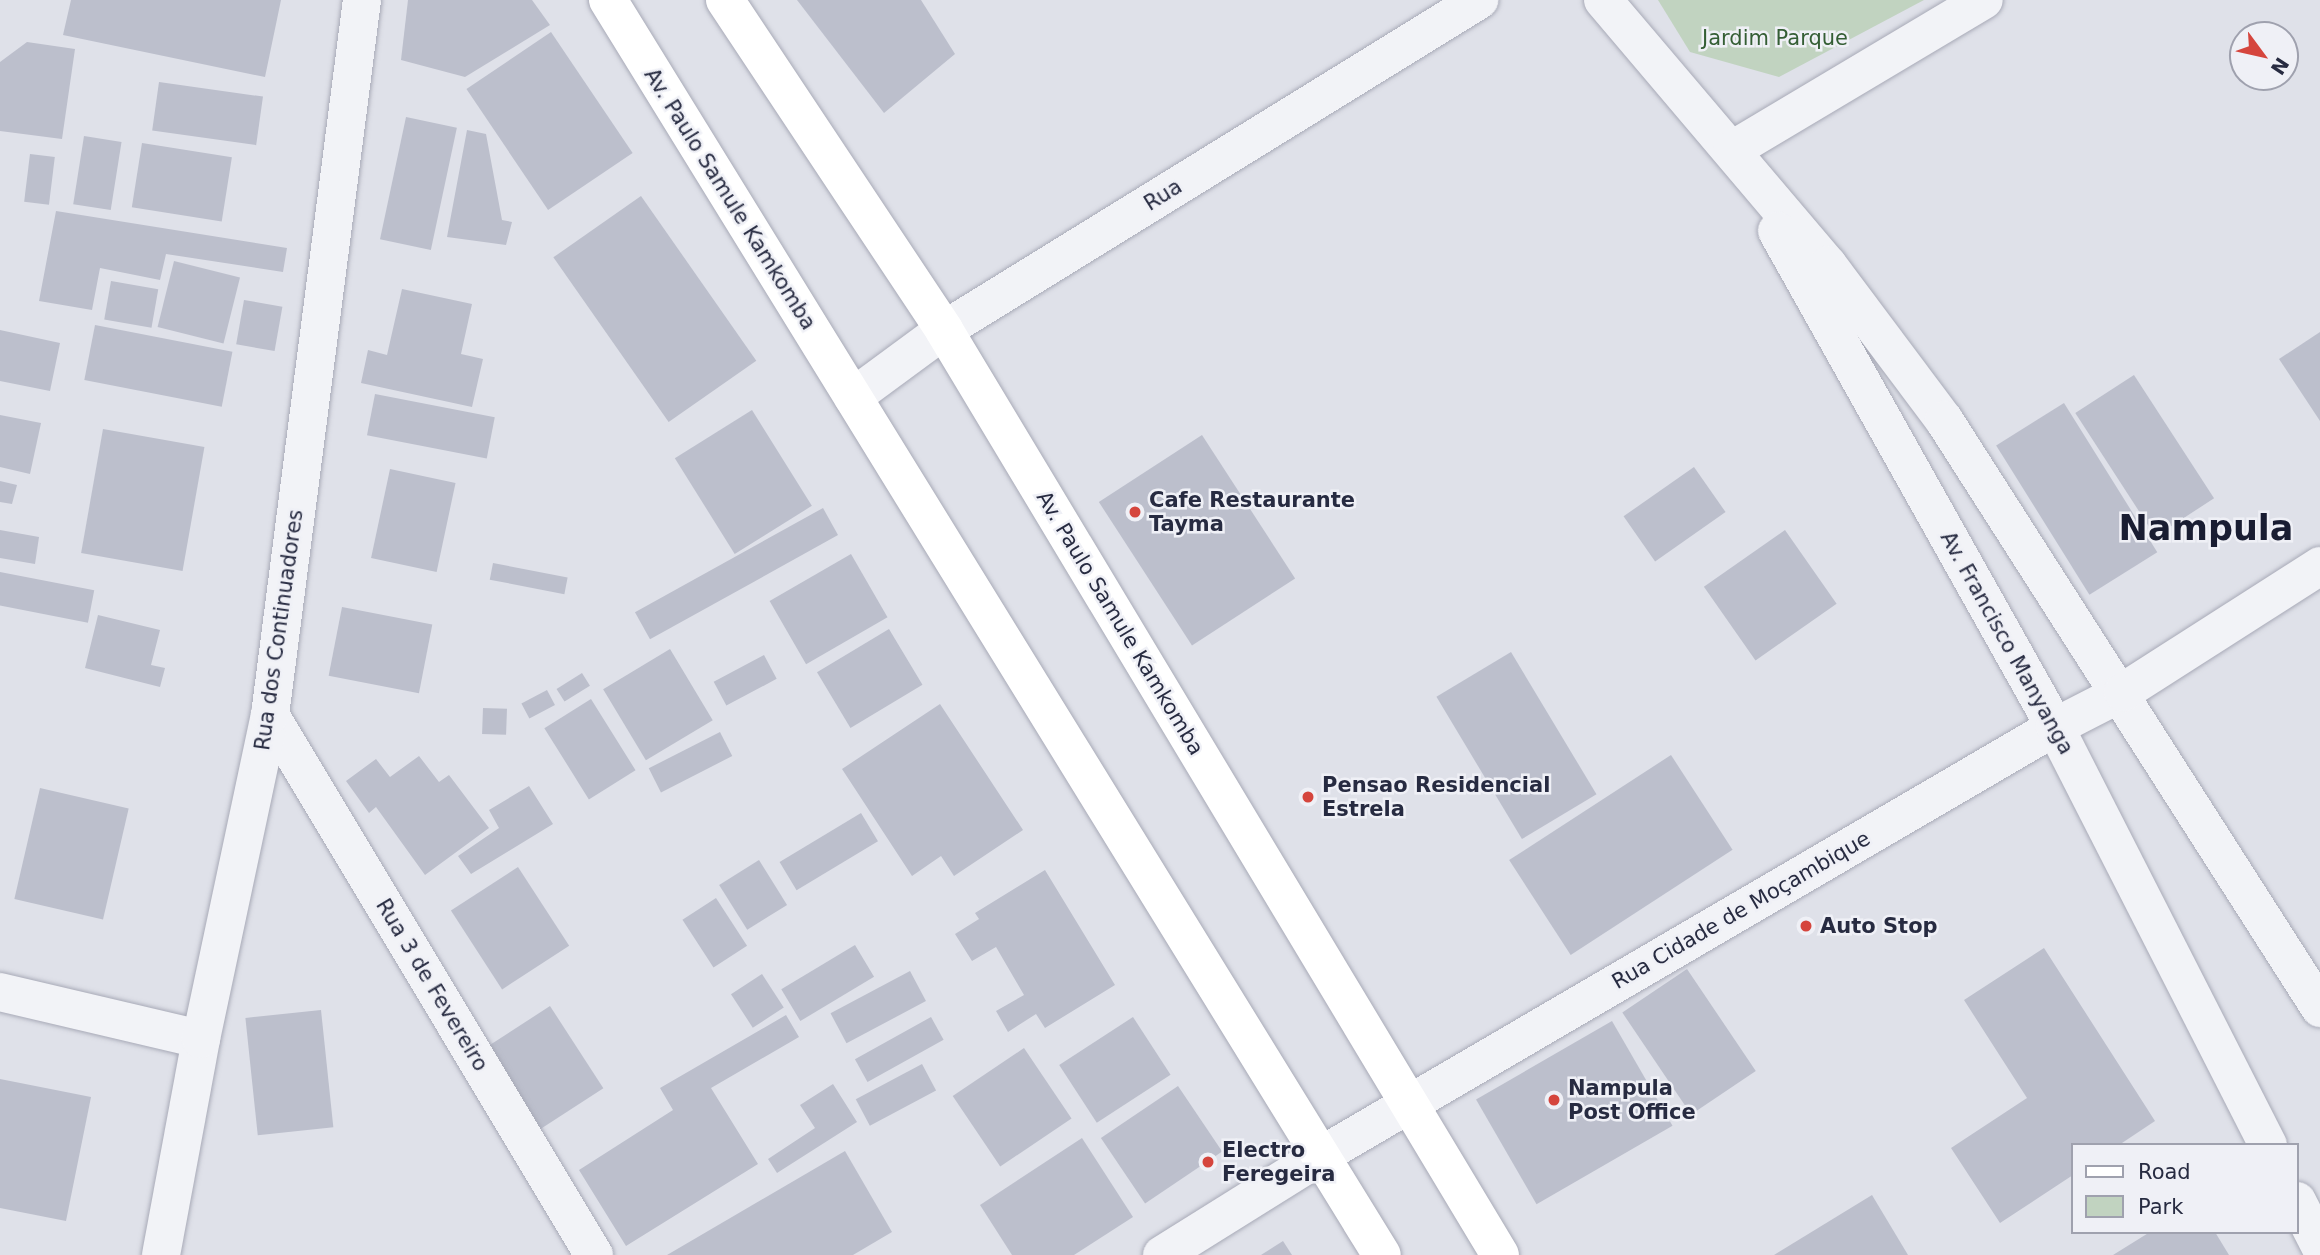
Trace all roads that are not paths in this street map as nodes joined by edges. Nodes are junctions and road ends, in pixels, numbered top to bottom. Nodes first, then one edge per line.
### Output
1 (362, 0) edge
2 (608, 0) edge
3 (725, 0) edge
4 (1479, 0) edge
5 (1603, 0) edge
6 (1984, 0) edge
7 (1732, 150) junction
8 (944, 330) junction
9 (853, 397) junction
10 (2320, 565) edge
11 (2123, 692) junction
12 (270, 715) junction
13 (2055, 727) junction
14 (0, 992) edge
15 (2320, 1008) edge
16 (201, 1039) junction
17 (1408, 1105) junction
18 (2267, 1143) edge
19 (1322, 1155) junction
20 (2299, 1206) edge
21 (2320, 1246) edge
22 (161, 1255) edge
23 (594, 1255) edge
24 (1162, 1255) edge
25 (1382, 1255) edge
26 (1500, 1255) edge

1 - 12 street, Rua dos Continuadores
2 - 9 main road, Av. Paulo Samule Kamkomba
3 - 8 main road, Av. Paulo Samule Kamkomba
4 - 8 street, Rua
5 - 7 street, Av. Francisco Manyanga
6 - 7 street
7 - 11 street, Av. Francisco Manyanga
7 - 13 street, Av. Francisco Manyanga
8 - 9 street, Rua
8 - 17 main road, Av. Paulo Samule Kamkomba
9 - 19 main road, Av. Paulo Samule Kamkomba
10 - 11 street, Rua Cidade de Moçambique
11 - 13 street, Rua Cidade de Moçambique
11 - 15 street, Av. Francisco Manyanga
12 - 16 street, Rua dos Continuadores
12 - 23 street, Rua 3 de Fevereiro
13 - 17 street, Rua Cidade de Moçambique
13 - 18 street, Av. Francisco Manyanga
14 - 16 street
16 - 22 street, Rua dos Continuadores
17 - 19 street, Rua Cidade de Moçambique
17 - 26 main road, Av. Paulo Samule Kamkomba
19 - 24 street, Rua Cidade de Moçambique
19 - 25 main road, Av. Paulo Samule Kamkomba
20 - 21 street

